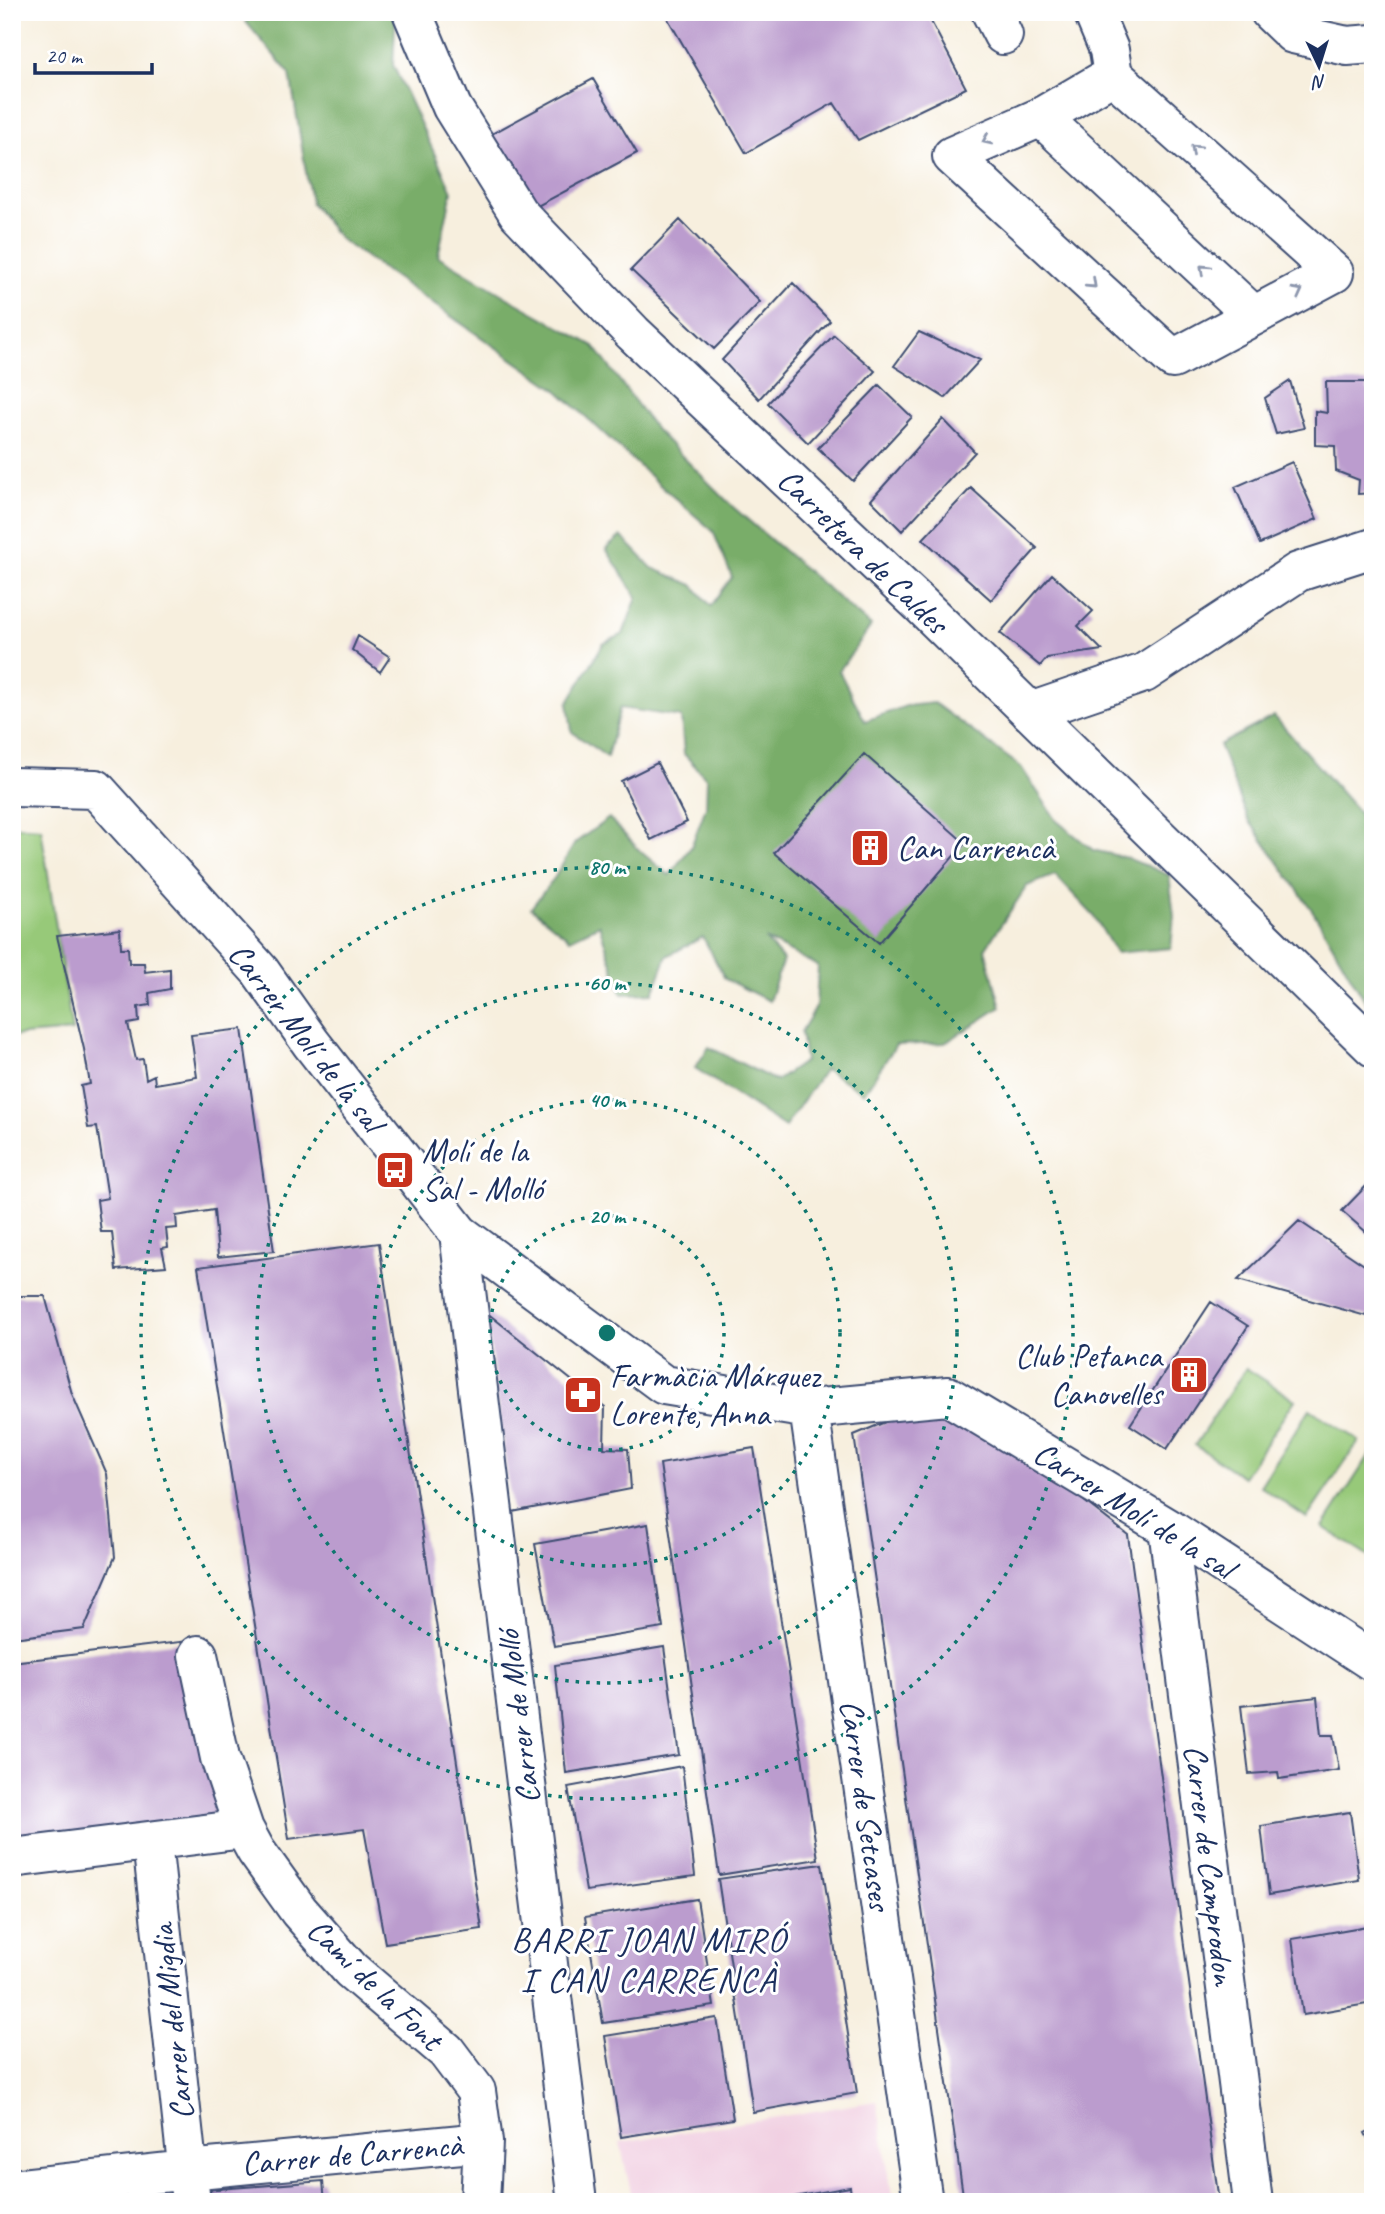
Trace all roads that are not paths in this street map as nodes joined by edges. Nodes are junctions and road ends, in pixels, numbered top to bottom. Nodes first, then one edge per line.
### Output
1 (412, 12) edge
2 (1093, 12) edge
3 (1270, 12) edge
4 (1373, 44) edge
5 (1113, 75) junction
6 (1041, 117) junction
7 (1254, 316) junction
8 (1373, 548) edge
9 (1030, 712) junction
10 (12, 787) edge
11 (1373, 1047) edge
12 (459, 1233) junction
13 (809, 1409) junction
14 (1168, 1528) junction
15 (198, 1655) dead end
16 (1373, 1662) edge
17 (244, 1829) junction
18 (152, 1842) junction
19 (12, 1858) edge
20 (483, 2142) junction
21 (189, 2186) edge
22 (12, 2189) edge
23 (480, 2202) edge
24 (578, 2202) edge
25 (923, 2202) edge
26 (1253, 2202) edge

1 - 9 street, Carretera de Caldes
2 - 5 street
3 - 4 street
5 - 6 street
7 -> 5 street
7 -> 6 street
6 -> 7 street
8 - 9 street
9 - 11 street, Carretera de Caldes
10 - 12 street, Carrer Molí de la sal
12 - 13 street, Carrer Molí de la sal
12 - 24 street, Carrer de Molló
13 - 14 street, Carrer Molí de la sal
13 - 25 street, Carrer de Setcases
14 - 16 street, Carrer Molí de la sal
14 - 26 street, Carrer de Camprodon
15 - 17 street, Camí de la Font
17 - 18 street
17 - 20 street, Camí de la Font
18 - 19 street
18 - 21 street, Carrer del Migdia
20 - 21 street, Carrer de Carrencà
20 - 23 street, Camí de la Font
21 - 22 street, Carrer de Carrencà

